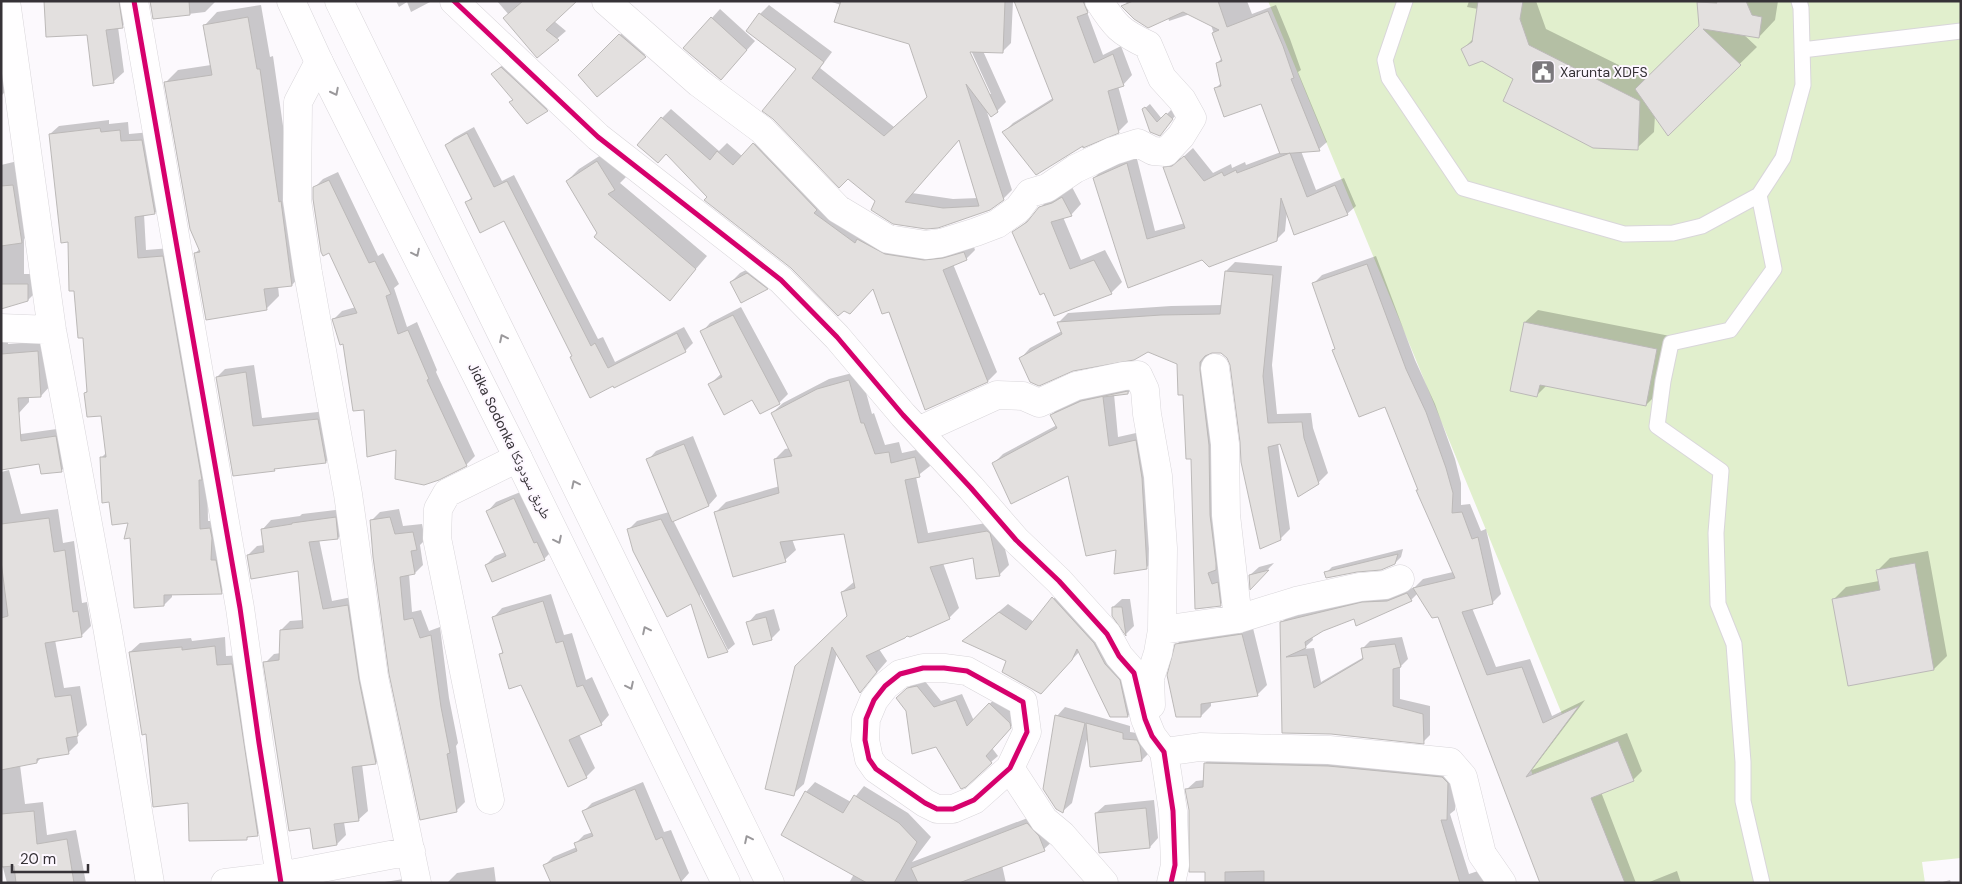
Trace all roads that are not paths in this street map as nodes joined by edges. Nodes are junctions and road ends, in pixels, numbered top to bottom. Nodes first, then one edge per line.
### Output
1 (6, 1) edge
2 (134, 1) edge
3 (291, 1) edge
4 (339, 1) edge
5 (454, 1) edge
6 (606, 1) edge
7 (1099, 1) edge
8 (1406, 1) edge
9 (1799, 1) edge
10 (1961, 31) edge
11 (1802, 50) junction
12 (319, 62) junction
13 (1759, 195) junction
14 (440, 208) junction
15 (404, 227) junction
16 (1, 328) edge
17 (52, 330) junction
18 (1215, 368) dead end
19 (918, 431) junction
20 (518, 458) junction
21 (1400, 579) dead end
22 (1238, 619) junction
23 (1162, 630) junction
24 (1158, 744) junction
25 (1010, 768) junction
26 (490, 800) dead end
27 (411, 851) junction
28 (281, 879) edge
29 (150, 883) edge
30 (225, 883) edge
31 (417, 883) edge
32 (726, 883) edge
33 (770, 883) edge
34 (1104, 883) edge
35 (1171, 883) edge
36 (1502, 883) edge
37 (1762, 883) edge

1 - 17 street
2 - 28 street
3 - 12 street, Jidka Sodonka طريق سودونكا
4 - 14 street
5 - 19 street
6 - 7 street
8 - 13 lane
9 - 11 lane
10 - 11 lane
11 - 13 lane
12 -> 15 street, Jidka Sodonka طريق سودونكا
12 - 27 street
13 - 37 lane
14 - 15 street
33 -> 14 street
15 -> 20 street, Jidka Sodonka طريق سودونكا
16 - 17 street
17 - 29 street
18 - 22 street
19 - 23 street
19 - 24 street
20 - 26 street
20 -> 32 street, Jidka Sodonka طريق سودونكا
21 - 22 street
22 - 23 street
23 - 24 street
24 - 35 street
24 - 36 street
25 - 25 street
25 - 34 street
27 - 28 street
27 - 31 street
28 - 30 street

